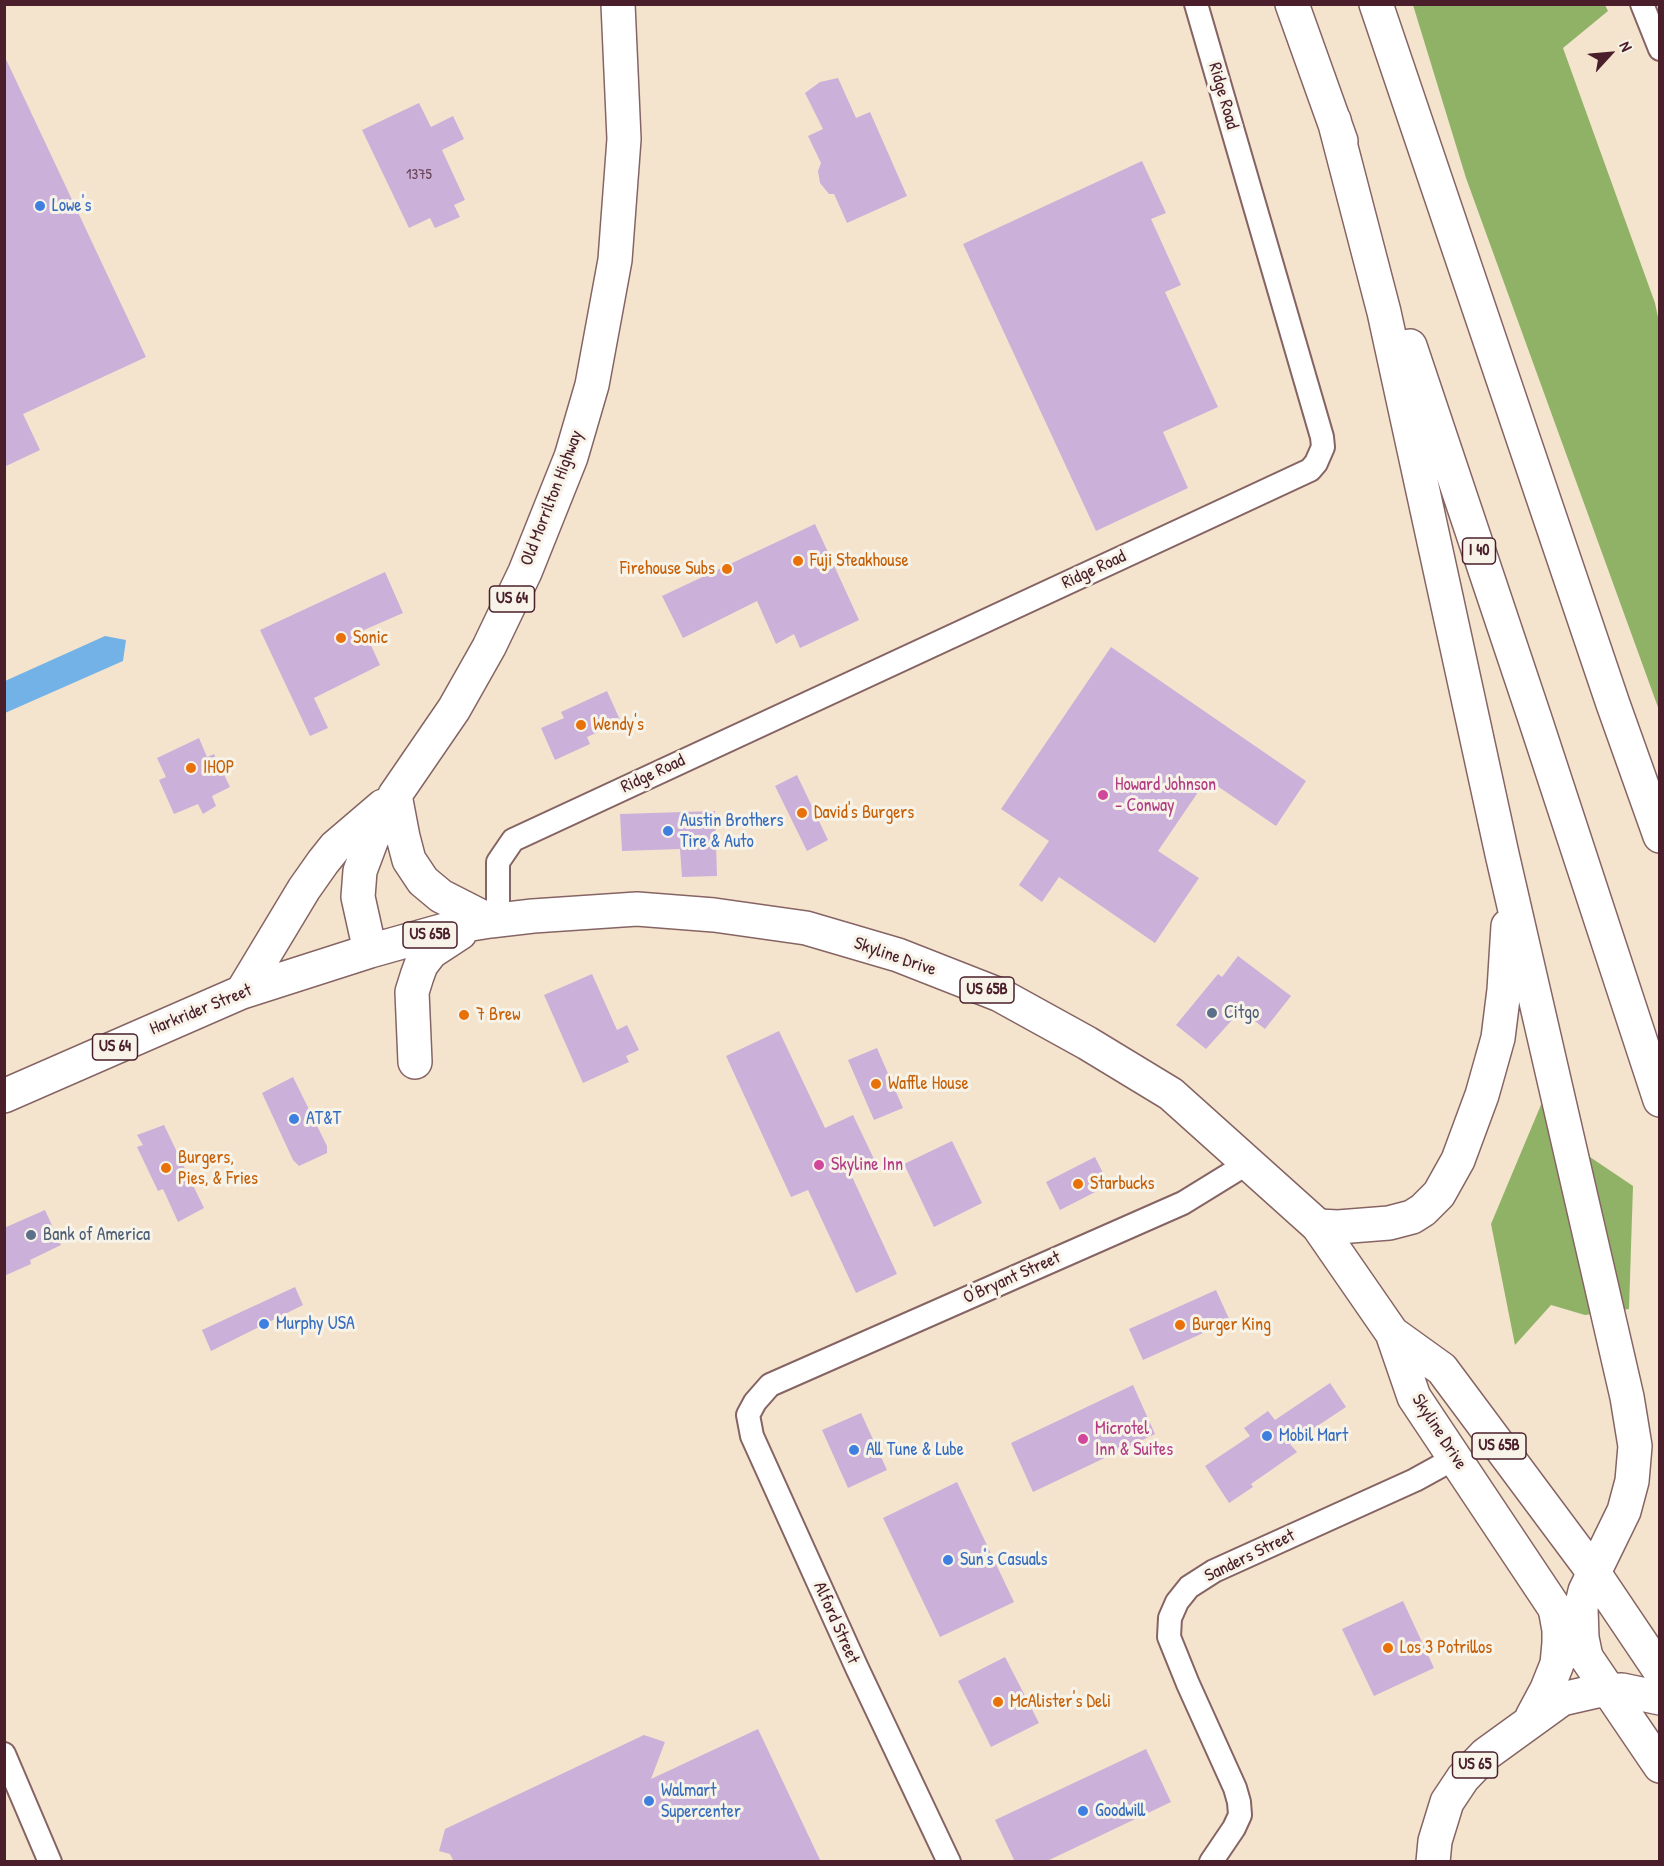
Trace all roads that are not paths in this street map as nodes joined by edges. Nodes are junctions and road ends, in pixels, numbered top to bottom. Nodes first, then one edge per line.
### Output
1 (618, 4) edge
2 (1196, 4) edge
3 (1292, 4) edge
4 (1376, 4) edge
5 (1642, 4) edge
6 (1659, 49) edge
7 (1334, 120) junction
8 (395, 795) junction
9 (1659, 836) edge
10 (1510, 885) junction
11 (494, 921) junction
12 (370, 951) junction
13 (242, 992) junction
14 (415, 1062) dead end
15 (4, 1096) edge
16 (1659, 1100) edge
17 (1248, 1163) junction
18 (1318, 1226) junction
19 (1384, 1321) junction
20 (770, 1385) joint
21 (1455, 1458) junction
22 (1594, 1573) junction
23 (1555, 1608) junction
24 (1586, 1657) junction
25 (1659, 1671) edge
26 (1608, 1691) junction
27 (1659, 1698) edge
28 (1529, 1723) junction
29 (4, 1754) edge
30 (1659, 1766) edge
31 (50, 1862) edge
32 (949, 1862) edge
33 (1211, 1862) edge
34 (1433, 1862) edge

1 - 8 main road, Old Morrilton Highway / US 64
2 - 11 street, Ridge Road
3 - 7 main road, I 40
4 - 9 main road
5 - 6 street
7 - 10 main road
7 - 16 main road, I 40
8 - 11 main road
8 - 12 main road, Old Morrilton Highway / US 64
8 - 13 main road, US 64
10 - 18 main road
10 - 22 main road
11 - 12 main road, Skyline Drive / US 65B
11 - 14 main road
11 - 17 main road, Skyline Drive / US 65B
12 - 13 main road, Harkrider Street / US 64
13 - 15 main road, Harkrider Street / US 64
17 - 18 main road, Skyline Drive / US 65B
17 - 20 street, O'Bryant Street
18 - 19 main road, Skyline Drive / US 65B
19 - 21 main road, Skyline Drive / US 65B
19 - 22 main road, Skyline Drive / US 65B
20 - 32 street, Alford Street
21 - 23 main road, Skyline Drive / US 65B
21 - 33 street, Sanders Street
22 - 24 main road
22 - 25 main road, Skyline Drive / US 65B
23 - 24 main road, Skyline Drive / US 65B
23 - 28 main road
24 - 26 main road, Skyline Drive / US 65B
26 - 27 main road, US 65
26 - 28 main road, US 65
26 - 30 main road, Skyline Drive / US 65B
28 - 34 main road, US 65
29 - 31 street

